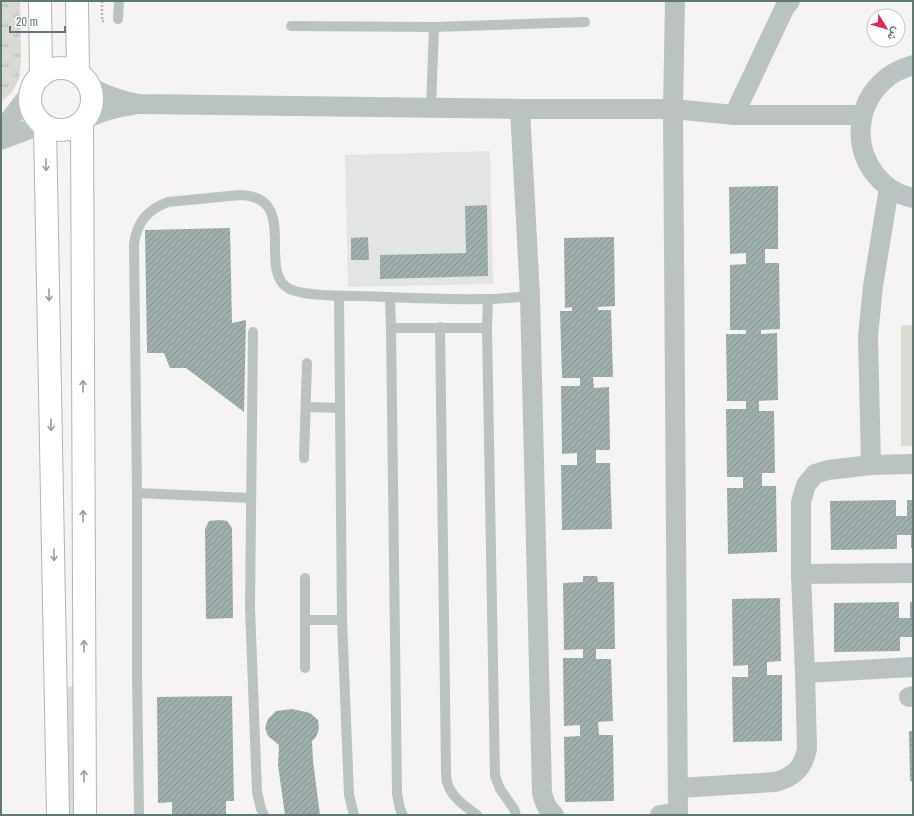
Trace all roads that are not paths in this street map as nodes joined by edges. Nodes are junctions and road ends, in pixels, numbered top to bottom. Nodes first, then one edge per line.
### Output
1 (40, 1) edge
2 (77, 1) edge
3 (119, 1) edge
4 (676, 1) edge
5 (790, 1) edge
6 (118, 19) dead end
7 (584, 22) dead end
8 (291, 26) dead end
9 (434, 27) junction
10 (913, 66) edge
11 (84, 80) junction
12 (36, 84) junction
13 (139, 104) junction
14 (431, 108) junction
15 (520, 109) junction
16 (673, 109) junction
17 (734, 115) junction
18 (862, 115) junction
19 (83, 121) junction
20 (44, 125) junction
21 (1, 130) edge
22 (1, 140) edge
23 (889, 188) junction
24 (913, 198) edge
25 (339, 296) junction
26 (530, 296) junction
27 (390, 297) junction
28 (488, 299) junction
29 (440, 327) junction
30 (391, 328) junction
31 (487, 328) junction
32 (253, 332) dead end
33 (307, 363) dead end
34 (306, 407) junction
35 (340, 408) junction
36 (304, 458) dead end
37 (913, 464) edge
38 (871, 465) junction
39 (137, 493) junction
40 (251, 498) junction
41 (913, 573) edge
42 (801, 574) junction
43 (305, 578) dead end
44 (305, 620) junction
45 (342, 620) junction
46 (913, 667) edge
47 (305, 668) dead end
48 (805, 673) junction
49 (679, 788) junction
50 (672, 814) edge
51 (58, 815) edge
52 (85, 815) edge
53 (140, 815) edge
54 (264, 815) edge
55 (354, 815) edge
56 (403, 815) edge
57 (477, 815) edge
58 (516, 815) edge
59 (554, 815) edge

1 - 12 highway
2 - 11 highway
3 - 6 lane
4 - 16 street
5 - 17 street
7 - 9 lane
8 - 9 lane
9 - 14 lane
10 - 18 street
11 - 12 highway
11 - 13 street
11 - 19 highway
12 - 20 highway
12 - 21 street
13 - 14 street
13 - 19 street
14 - 15 street
15 - 16 street
15 - 26 street
16 - 17 street
16 - 49 street
17 - 18 street
18 - 23 street
19 - 20 highway
52 -> 19 highway
20 - 22 street
20 -> 51 highway
23 - 24 street
23 - 38 street
25 - 27 lane
25 - 35 lane
25 - 39 lane
26 - 28 lane
26 - 59 street
27 - 28 lane
27 - 30 lane
28 - 31 lane
29 - 30 lane
29 - 31 lane
29 - 57 lane
30 - 56 lane
31 - 58 lane
32 - 40 lane
33 - 34 lane
34 - 35 lane
34 - 36 lane
35 - 45 lane
37 - 38 street
38 - 42 street
39 - 40 lane
39 - 53 lane
40 - 54 lane
41 - 42 street
42 - 48 street
43 - 44 lane
44 - 45 lane
44 - 47 lane
45 - 55 lane
46 - 48 street
48 - 49 street
49 - 50 street

